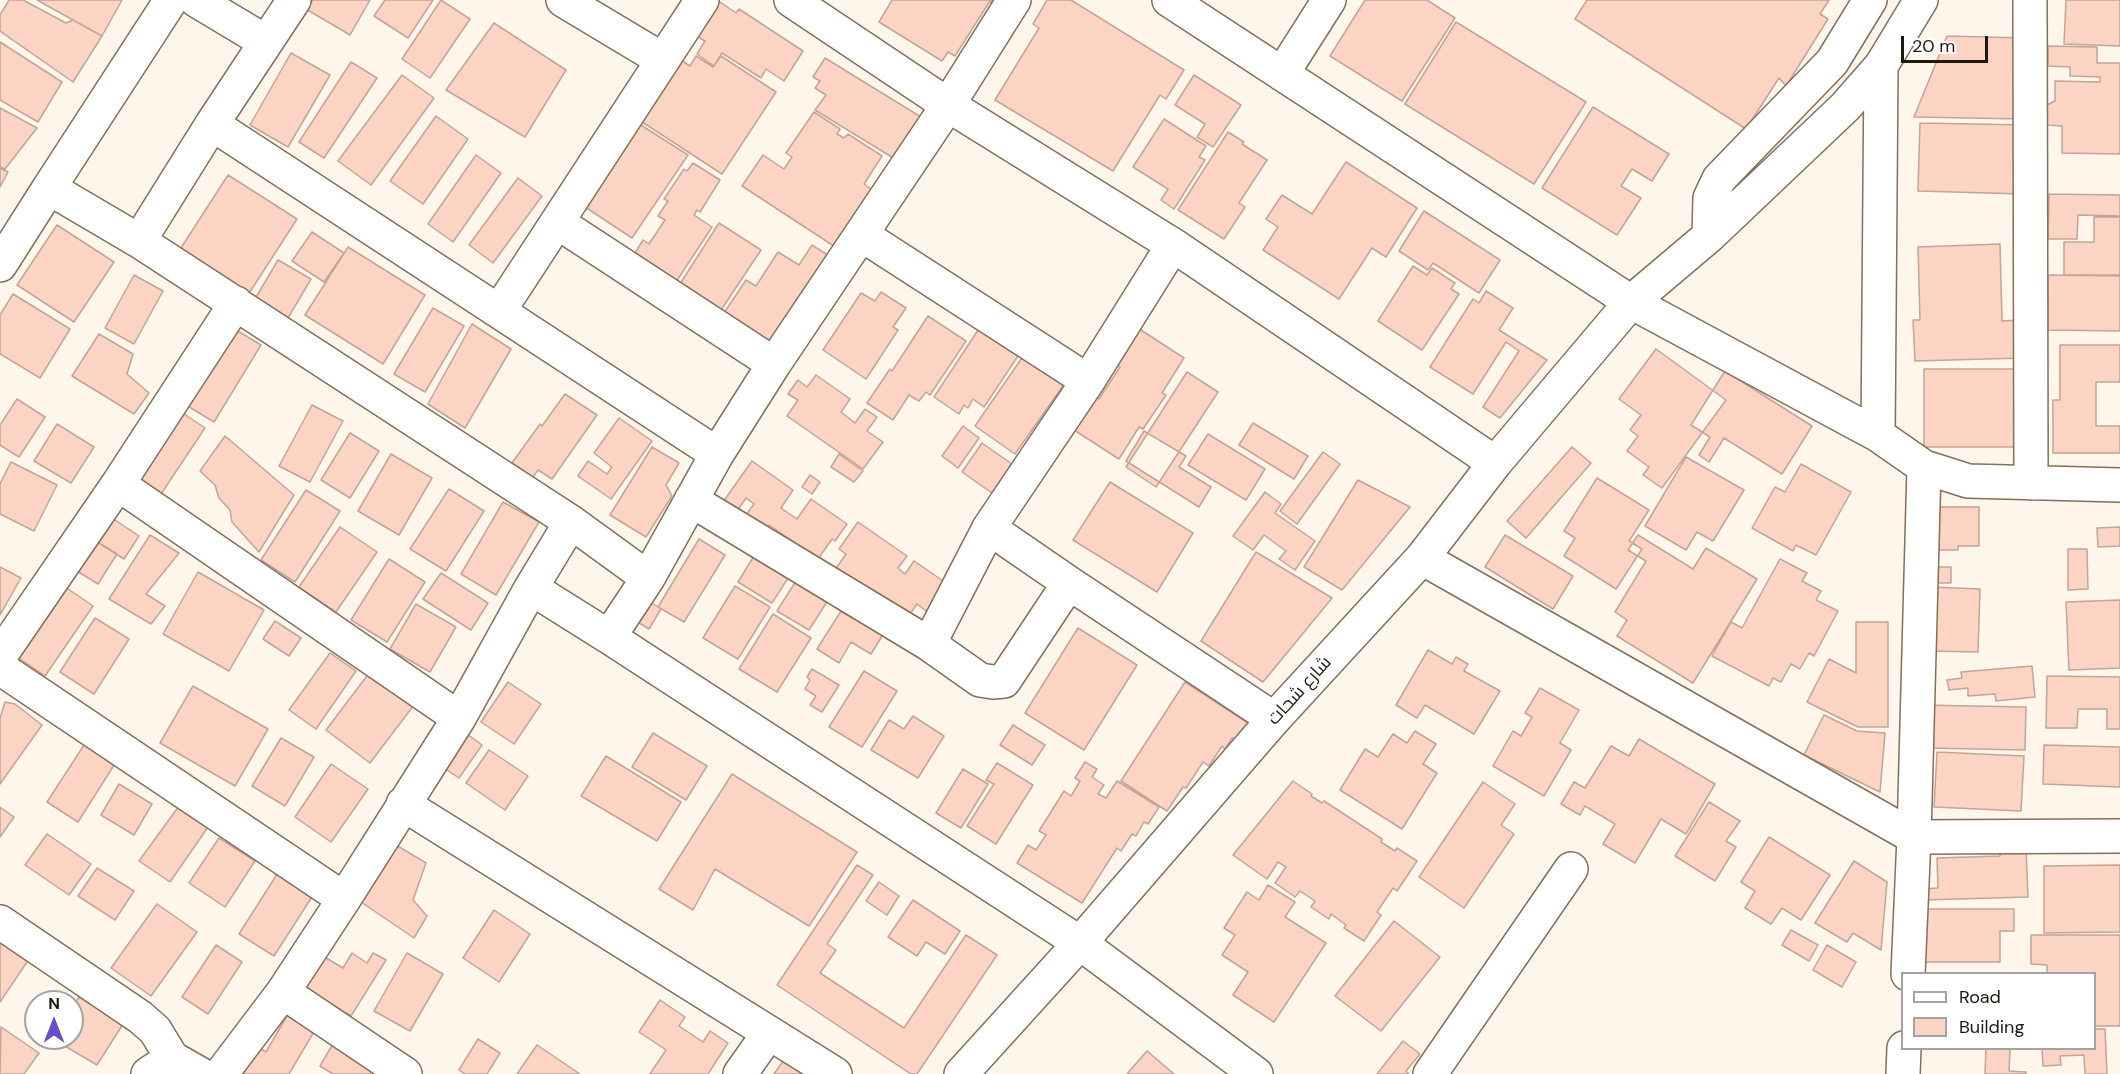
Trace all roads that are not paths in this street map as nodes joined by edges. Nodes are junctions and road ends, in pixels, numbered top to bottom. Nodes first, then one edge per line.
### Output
1 (171, 0) edge
2 (196, 0) edge
3 (294, 0) edge
4 (563, 0) edge
5 (702, 0) edge
6 (790, 0) edge
7 (1014, 0) edge
8 (1168, 0) edge
9 (1329, 0) edge
10 (1870, 0) edge
11 (1921, 0) edge
12 (2030, 0) edge
13 (266, 42) junction
14 (663, 60) junction
15 (1881, 66) junction
16 (1282, 74) junction
17 (948, 105) junction
18 (212, 123) junction
19 (49, 188) junction
20 (557, 222) junction
21 (862, 235) junction
22 (1708, 236) junction
23 (139, 241) junction
24 (1173, 245) junction
25 (0, 265) edge
26 (1631, 302) junction
27 (236, 303) junction
28 (499, 311) junction
29 (774, 364) junction
30 (1088, 381) junction
31 (1878, 435) junction
32 (717, 454) junction
33 (1496, 463) junction
34 (1924, 466) junction
35 (2031, 483) junction
36 (118, 484) junction
37 (2120, 485) edge
38 (691, 500) junction
39 (571, 522) junction
40 (989, 528) junction
41 (1422, 558) junction
42 (648, 578) junction
43 (1069, 584) junction
44 (531, 588) junction
45 (609, 637) junction
46 (929, 644) junction
47 (0, 656) edge
48 (0, 668) edge
49 (459, 718) junction
50 (1274, 719) junction
51 (404, 804) junction
52 (2120, 836) edge
53 (1914, 837) junction
54 (1570, 869) dead end
55 (344, 899) junction
56 (0, 922) edge
57 (1080, 943) junction
58 (1908, 972) edge
59 (283, 992) junction
60 (769, 1033) junction
61 (1904, 1050) edge
62 (160, 1066) edge
63 (200, 1074) edge
64 (220, 1074) edge
65 (405, 1074) edge
66 (740, 1074) edge
67 (835, 1074) edge
68 (961, 1074) edge
69 (1256, 1074) edge
70 (1430, 1074) edge
71 (1903, 1074) edge

1 - 19 street
2 - 13 street
3 - 13 street
4 - 14 street
5 - 14 street
6 - 17 street
7 - 17 street
8 - 16 street
9 - 16 street
10 - 22 street
11 - 15 street, شارع شحات
12 - 35 street
13 - 18 street
14 - 20 street
15 - 22 street, شارع شحات
15 - 31 street
16 - 26 street
17 - 21 street
17 - 24 street
18 - 23 street
18 - 28 street
19 - 23 street
19 - 25 street
20 - 28 street
20 - 29 street
21 - 29 street
21 - 30 street
22 - 26 street, شارع شحات
23 - 27 street
24 - 30 street
24 - 33 street
26 - 31 street
26 - 33 street, شارع شحات
27 - 36 street
27 - 39 street
28 - 32 street
29 - 32 street
30 - 40 street
31 - 34 street
32 - 38 street
33 - 41 street, شارع شحات
34 - 35 street
34 - 53 street
35 - 37 street
36 - 47 street
36 - 49 street
38 - 42 street
38 - 46 street
39 - 42 street
39 - 44 street
40 - 43 street
40 - 46 street
41 - 50 street, شارع شحات
41 - 53 street
42 - 45 street
43 - 46 street
43 - 50 street
44 - 45 street
44 - 49 street
45 - 57 street
48 - 55 street
49 - 51 street
50 - 57 street, شارع شحات
51 - 55 street
51 - 60 street
52 - 53 street
53 - 58 street
54 - 70 street
55 - 59 street
56 - 62 street
57 - 68 street, شارع شحات
57 - 69 street
59 - 64 street
59 - 65 street
60 - 66 street
60 - 67 street
61 - 71 street
62 - 63 street

